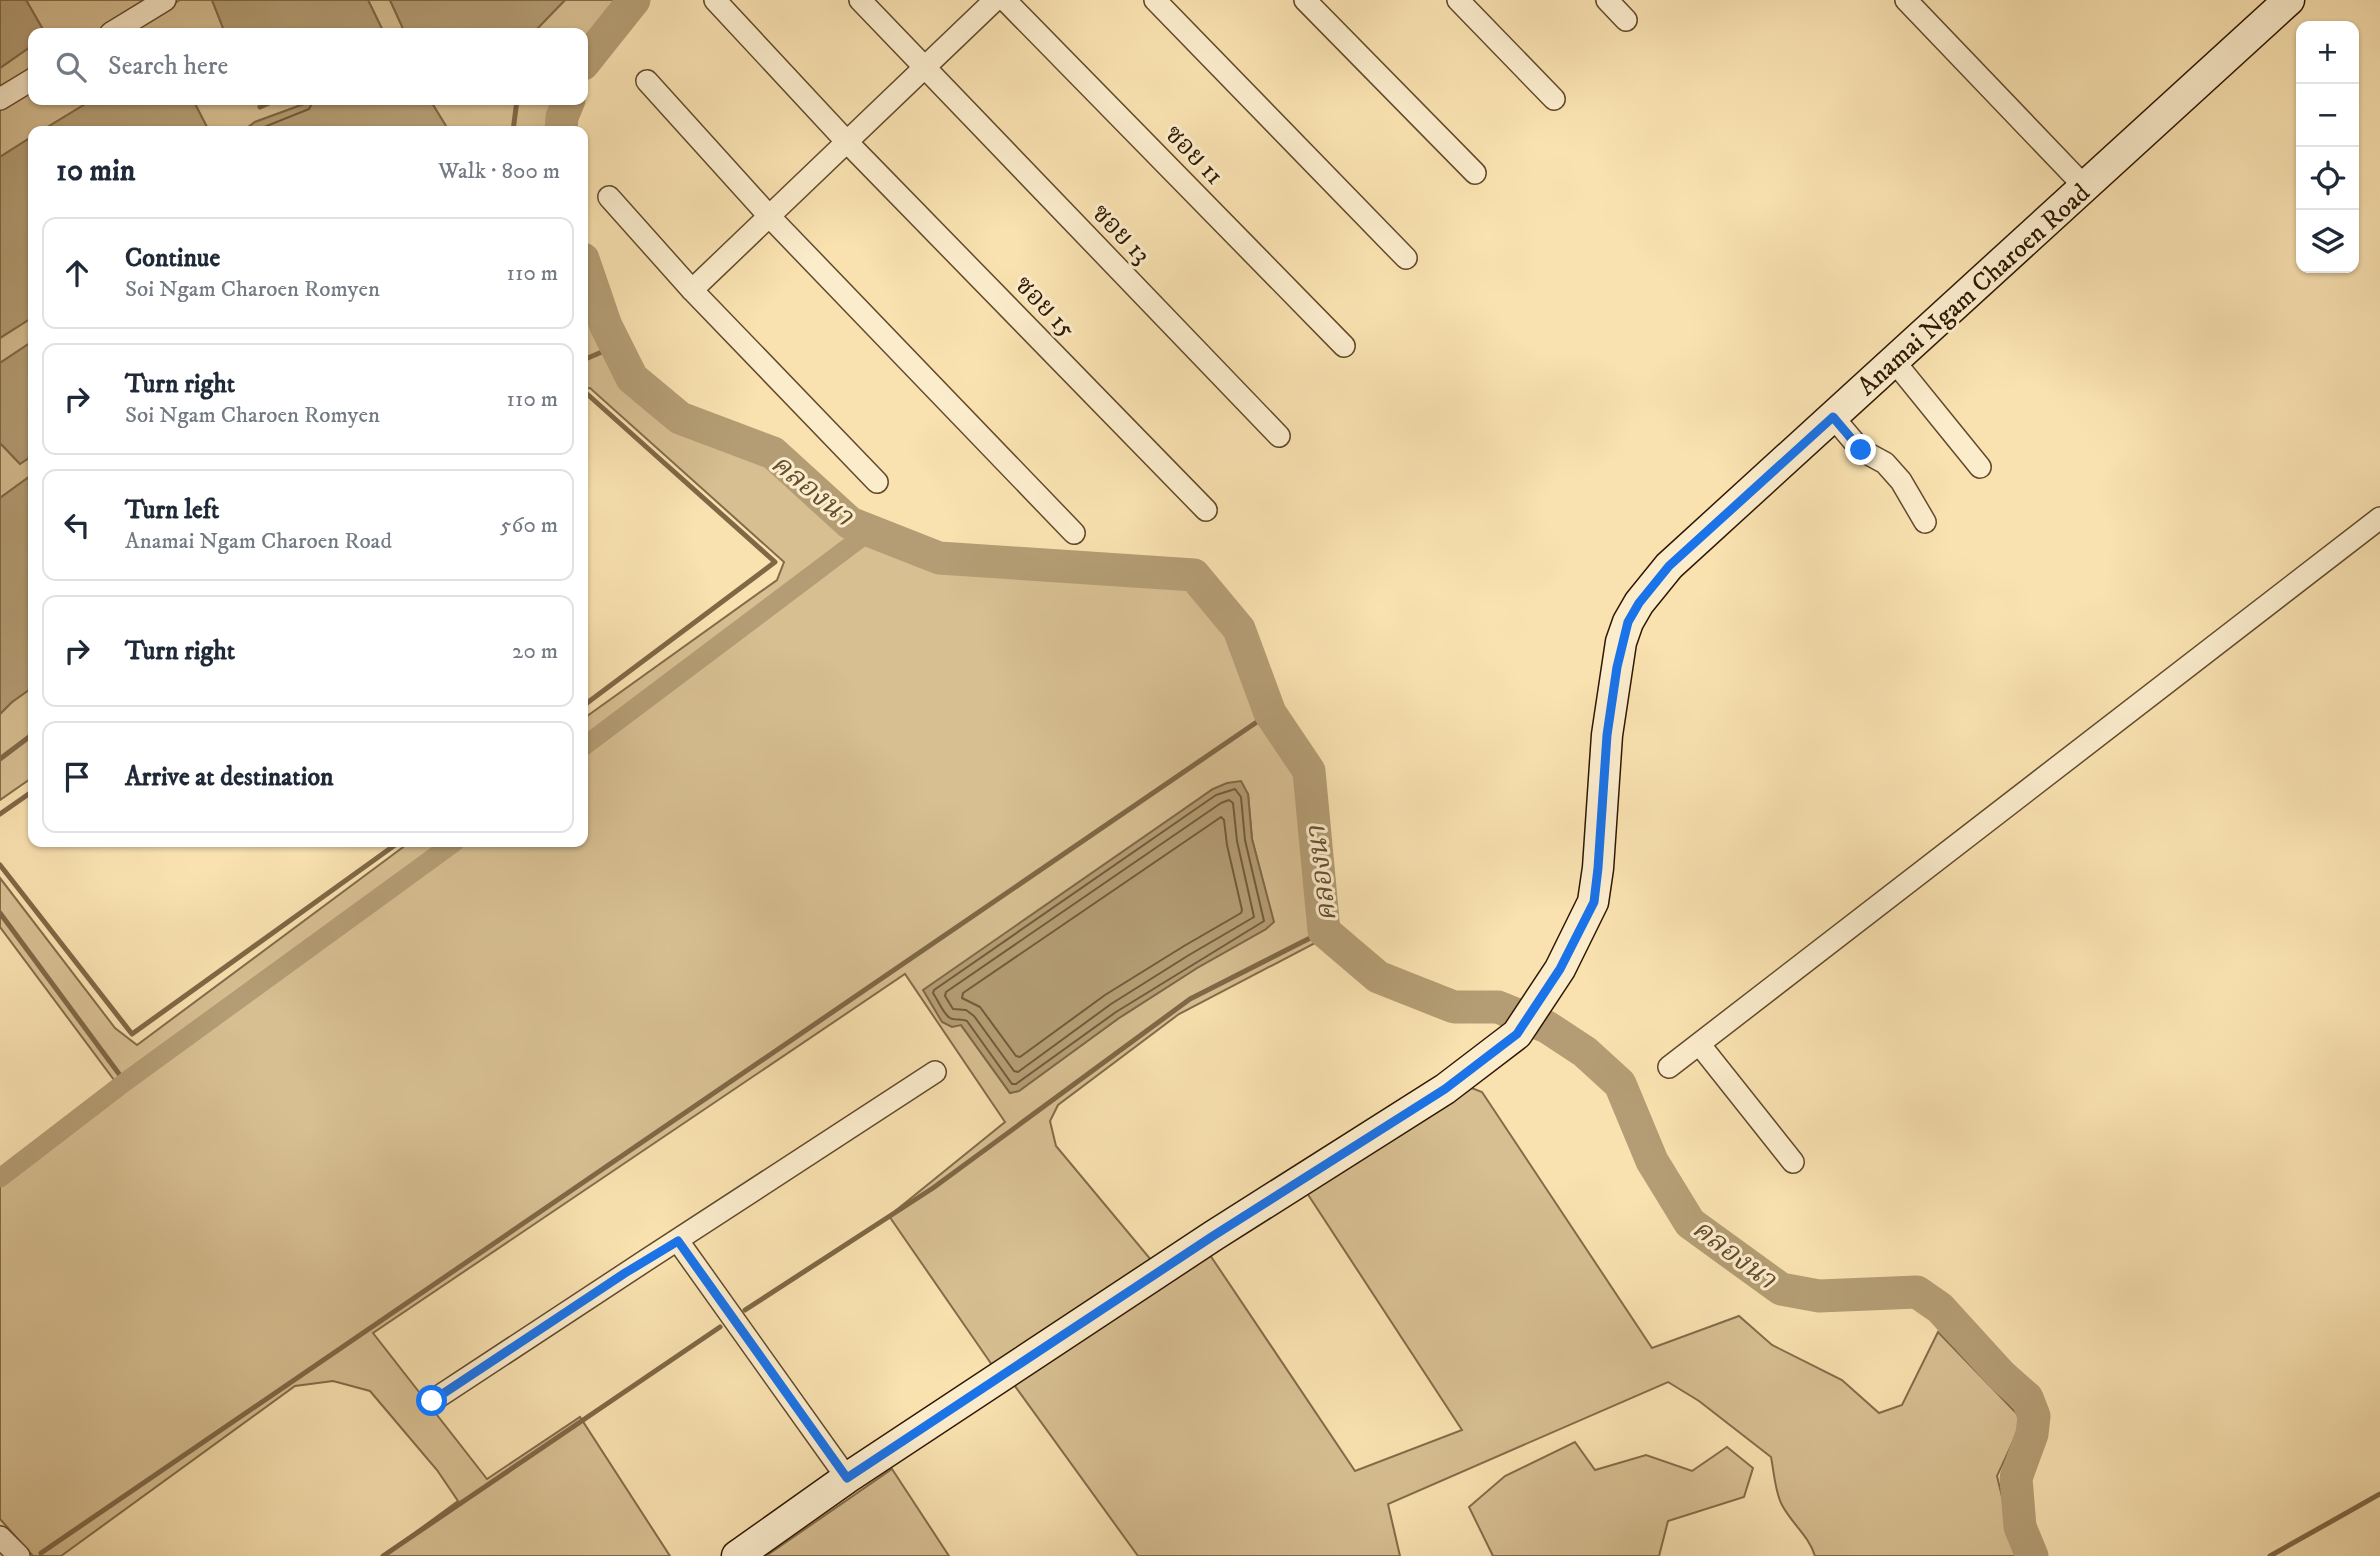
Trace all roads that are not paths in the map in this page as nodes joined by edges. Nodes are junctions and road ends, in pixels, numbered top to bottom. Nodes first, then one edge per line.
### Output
1 (165, 0) edge
2 (715, 0) edge
3 (860, 0) edge
4 (995, 0) edge
5 (1005, 0) edge
6 (1155, 0) edge
7 (1305, 0) edge
8 (1458, 0) edge
9 (1606, 0) edge
10 (1906, 0) edge
11 (2288, 0) edge
12 (1626, 20) dead end
13 (119, 28) edge
14 (923, 68) junction
15 (647, 81) dead end
16 (28, 82) edge
17 (0, 99) edge
18 (1554, 99) dead end
19 (846, 142) junction
20 (1475, 173) dead end
21 (2085, 187) junction
22 (609, 197) dead end
23 (769, 216) junction
24 (1406, 258) dead end
25 (692, 290) junction
26 (1344, 346) dead end
27 (1894, 360) junction
28 (1833, 417) junction
29 (1279, 436) dead end
30 (1980, 467) dead end
31 (877, 482) dead end
32 (1206, 510) dead end
33 (2380, 518) edge
34 (1925, 522) dead end
35 (1074, 534) dead end
36 (1700, 1045) junction
37 (1669, 1068) dead end
38 (934, 1072) dead end
39 (1793, 1163) dead end
40 (678, 1241) junction
41 (432, 1401) dead end
42 (847, 1478) junction
43 (0, 1537) edge
44 (19, 1556) edge
45 (737, 1556) edge

1 - 13 street
2 - 19 street, ซอย 15
3 - 14 street, ซอย 13
4 - 14 street
5 - 26 street, ซอย 11
6 - 24 street
7 - 20 street
8 - 18 street
9 - 12 street
10 - 21 street
11 - 21 street, Anamai Ngam Charoen Road
14 - 19 street
14 - 29 street, ซอย 13
15 - 23 street
16 - 17 street
19 - 23 street
19 - 32 street, ซอย 15
21 - 27 street, Anamai Ngam Charoen Road
22 - 25 street
23 - 25 street
23 - 35 street
25 - 31 street
27 - 28 street, Anamai Ngam Charoen Road
27 - 30 street
28 - 34 street
28 - 42 street, Anamai Ngam Charoen Road
33 - 36 street
36 - 37 street
36 - 39 street
38 - 40 street
40 - 41 street
40 - 42 street
42 - 45 street, Anamai Ngam Charoen Road
43 - 44 street

